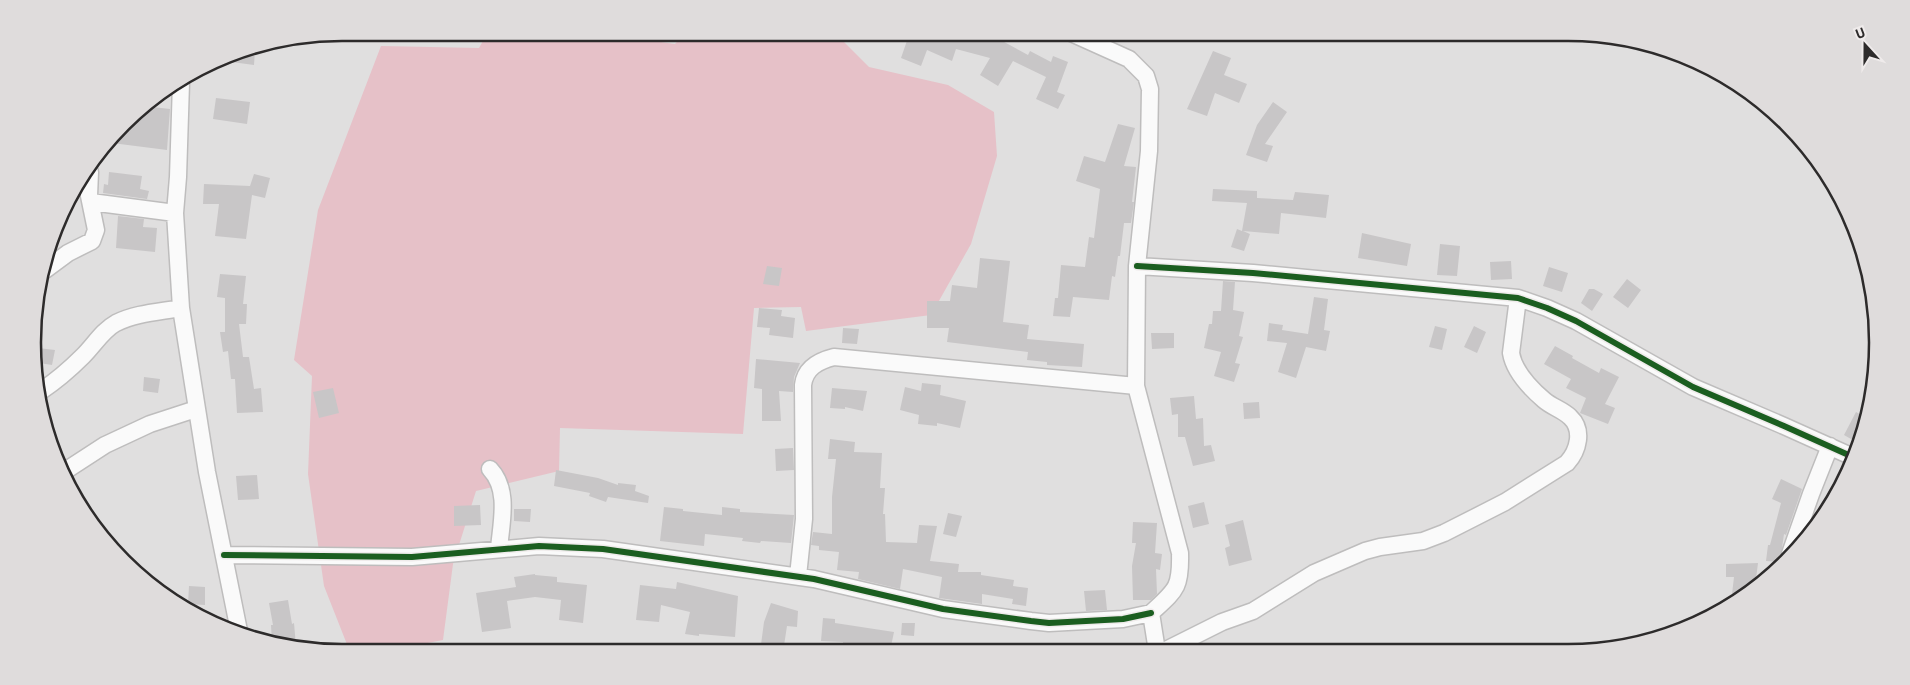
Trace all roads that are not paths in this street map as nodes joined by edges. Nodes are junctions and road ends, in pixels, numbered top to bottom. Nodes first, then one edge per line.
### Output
1 (1090, 41) edge
2 (177, 91) edge
3 (90, 178) edge
4 (91, 202) junction
5 (175, 213) junction
6 (52, 265) edge
7 (1137, 266) junction
8 (1518, 298) junction
9 (181, 308) junction
10 (1136, 386) junction
11 (45, 388) edge
12 (196, 409) junction
13 (1830, 446) junction
14 (1847, 455) edge
15 (69, 469) edge
16 (490, 469) dead end
17 (1795, 540) edge
18 (499, 550) junction
19 (224, 555) junction
20 (798, 576) junction
21 (1151, 613) junction
22 (238, 625) edge
23 (1156, 644) edge
24 (1178, 644) edge

1 - 7 street
2 - 5 street
3 - 4 street
4 - 5 street
4 - 6 street
5 - 9 street
7 - 8 street
7 - 10 street
8 - 13 street
8 - 24 street
9 - 11 street
9 - 12 street
10 - 20 street
10 - 21 street
12 - 15 street
12 - 19 street
13 - 14 street
13 - 17 street
16 - 18 street
18 - 19 street
18 - 20 street
19 - 22 street
20 - 21 street
21 - 23 street

